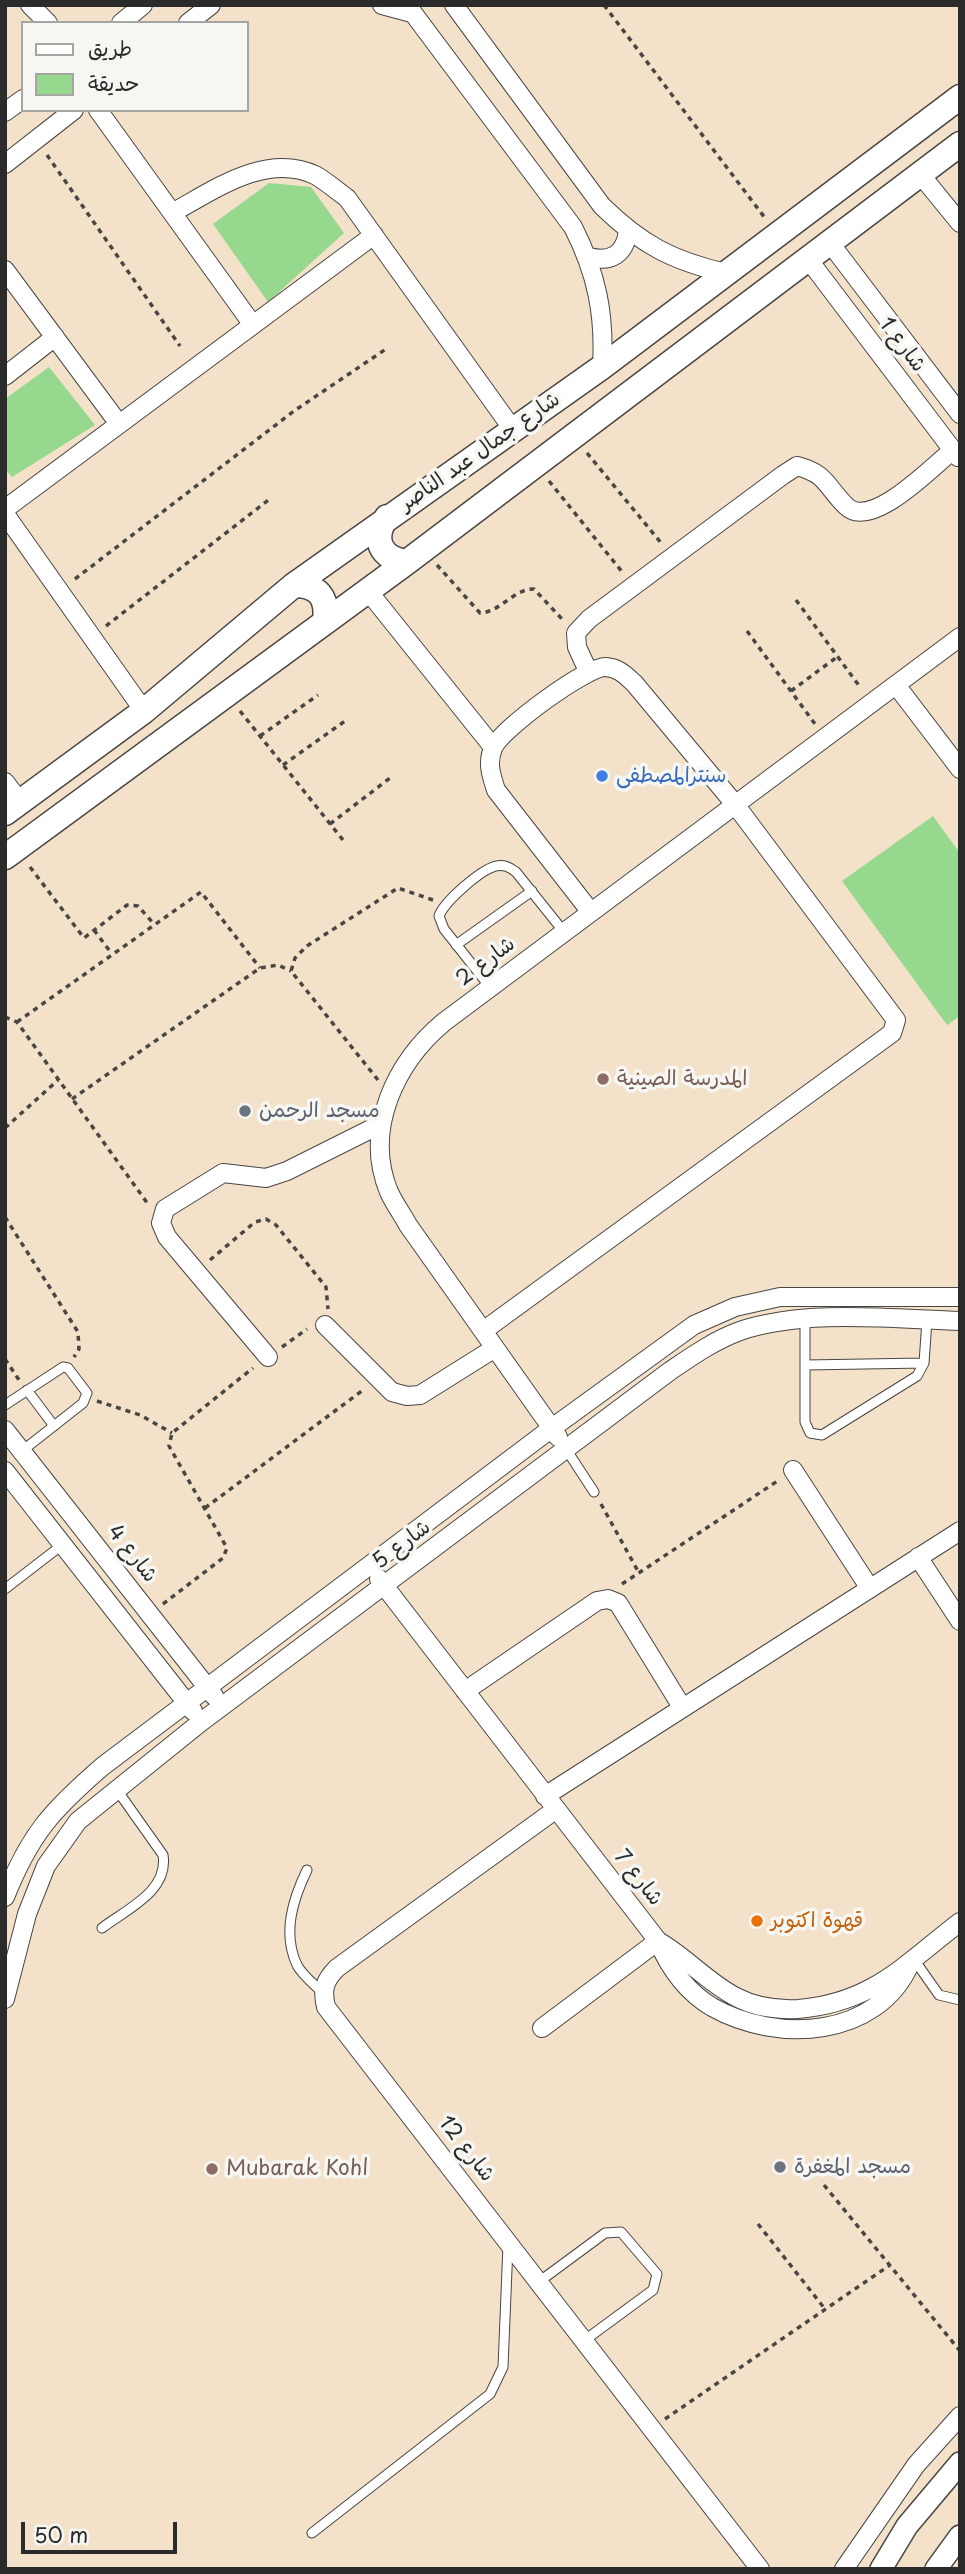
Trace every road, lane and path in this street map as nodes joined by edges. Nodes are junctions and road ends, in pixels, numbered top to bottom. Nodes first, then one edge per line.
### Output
1 (143, 5) edge
2 (211, 5) edge
3 (383, 5) edge
4 (454, 5) edge
5 (604, 5) edge
6 (410, 9) edge
7 (123, 21) edge
8 (191, 21) edge
9 (960, 97) edge
10 (21, 101) edge
11 (71, 112) edge
12 (99, 112) edge
13 (5, 113) edge
14 (36, 139) junction
15 (960, 144) edge
16 (5, 164) edge
17 (920, 174) junction
18 (172, 212) junction
19 (960, 223) edge
20 (628, 231) junction
21 (777, 234) junction
22 (374, 235) junction
23 (830, 243) junction
24 (589, 257) junction
25 (808, 259) junction
26 (5, 270) edge
27 (726, 273) junction
28 (253, 325) junction
29 (55, 337) junction
30 (180, 346) dead end
31 (386, 349) dead end
32 (601, 367) junction
33 (5, 376) edge
34 (960, 414) edge
35 (119, 424) junction
36 (514, 431) junction
37 (573, 436) junction
38 (956, 455) edge
39 (535, 464) junction
40 (271, 498) dead end
41 (5, 509) edge
42 (5, 514) edge
43 (387, 517) junction
44 (415, 556) junction
45 (673, 556) junction
46 (295, 585) junction
47 (633, 586) junction
48 (59, 591) junction
49 (368, 591) junction
50 (796, 600) dead end
51 (325, 621) junction
52 (747, 631) dead end
53 (576, 633) junction
54 (92, 637) junction
55 (960, 637) edge
56 (837, 656) junction
57 (588, 671) junction
58 (896, 685) junction
59 (791, 691) junction
60 (228, 695) junction
61 (318, 695) dead end
62 (872, 703) junction
63 (144, 711) junction
64 (345, 721) dead end
65 (260, 736) junction
66 (825, 737) junction
67 (493, 747) junction
68 (283, 765) junction
69 (960, 769) edge
70 (390, 778) dead end
71 (10, 799) edge
72 (734, 803) junction
73 (330, 824) junction
74 (343, 840) dead end
75 (11, 853) edge
76 (532, 891) junction
77 (443, 904) junction
78 (590, 911) junction
79 (154, 925) junction
80 (94, 930) junction
81 (564, 932) junction
82 (456, 945) junction
83 (112, 954) junction
84 (260, 968) junction
85 (291, 971) junction
86 (490, 987) junction
87 (5, 1017) edge
88 (17, 1022) junction
89 (58, 1080) junction
90 (390, 1095) junction
91 (72, 1099) junction
92 (381, 1124) junction
93 (5, 1128) edge
94 (5, 1217) edge
95 (161, 1223) junction
96 (195, 1273) junction
97 (960, 1297) edge
98 (805, 1319) junction
99 (927, 1320) junction
100 (960, 1321) edge
101 (325, 1325) junction
102 (483, 1331) junction
103 (495, 1348) junction
104 (268, 1357) junction
105 (5, 1359) edge
106 (924, 1363) junction
107 (805, 1365) junction
108 (68, 1368) junction
109 (378, 1378) junction
110 (27, 1390) junction
111 (87, 1397) junction
112 (5, 1405) edge
113 (54, 1426) junction
114 (552, 1428) junction
115 (5, 1430) edge
116 (172, 1433) junction
117 (566, 1448) junction
118 (22, 1451) junction
119 (793, 1470) joint
120 (5, 1471) edge
121 (594, 1492) joint
122 (205, 1508) junction
123 (960, 1531) edge
124 (62, 1545) junction
125 (918, 1557) junction
126 (370, 1567) junction
127 (639, 1573) junction
128 (385, 1587) junction
129 (869, 1587) junction
130 (5, 1589) edge
131 (597, 1601) junction
132 (150, 1614) junction
133 (960, 1621) edge
134 (207, 1688) junction
135 (465, 1691) junction
136 (186, 1703) junction
137 (223, 1707) junction
138 (682, 1707) junction
139 (201, 1722) junction
140 (117, 1790) junction
141 (550, 1803) junction
142 (307, 1870) dead end
143 (5, 1897) edge
144 (960, 1923) edge
145 (102, 1928) dead end
146 (658, 1941) junction
147 (913, 1958) junction
148 (323, 1993) junction
149 (5, 1999) edge
150 (960, 2000) edge
151 (542, 2028) dead end
152 (824, 2185) dead end
153 (758, 2224) dead end
154 (508, 2240) junction
155 (890, 2265) junction
156 (540, 2281) junction
157 (825, 2309) junction
158 (585, 2340) junction
159 (960, 2351) edge
160 (960, 2416) edge
161 (652, 2428) junction
162 (960, 2463) edge
163 (312, 2533) dead end
164 (960, 2536) edge
165 (760, 2569) edge
166 (844, 2569) edge
167 (881, 2569) edge
168 (936, 2569) edge

1 - 7 street
2 - 8 street
3 - 6 street
4 - 20 street
5 - 21 path
6 - 24 street
9 - 21 main road, شارع جمال عبد الناصر
10 - 13 street
11 - 14 street
12 - 18 street
14 - 16 street
14 - 30 path
15 - 17 main road, شارع جمال عبد الناصر
17 - 19 street
17 - 23 main road, شارع جمال عبد الناصر
18 - 22 street
18 - 28 street
20 - 24 street
20 - 27 street
21 - 27 main road, شارع جمال عبد الناصر
22 - 28 street
22 - 36 street
23 - 25 main road, شارع جمال عبد الناصر
23 - 34 street, شارع 1
24 - 32 street
25 - 37 main road, شارع جمال عبد الناصر
25 - 38 street, شارع 1
26 - 29 street
27 - 32 main road, شارع جمال عبد الناصر
28 - 35 street
29 - 33 street
29 - 35 street
31 - 48 path
32 - 36 main road, شارع جمال عبد الناصر
35 - 41 street
36 - 43 main road, شارع جمال عبد الناصر
37 - 39 main road, شارع جمال عبد الناصر
37 - 45 path
38 - 45 street
39 - 44 main road, شارع جمال عبد الناصر
39 - 47 path
40 - 54 path
42 - 48 street
43 - 44 main road
43 - 46 main road, شارع جمال عبد الناصر
44 - 49 main road, شارع جمال عبد الناصر
44 - 53 path
45 - 47 street
46 - 51 main road
46 - 63 main road, شارع جمال عبد الناصر
47 - 53 street
48 - 54 street
49 - 51 main road, شارع جمال عبد الناصر
49 - 67 street
50 - 56 path
51 - 60 main road, شارع جمال عبد الناصر
52 - 59 path
53 - 57 street
54 - 63 street
55 - 58 street, شارع 2
56 - 59 path
56 - 62 path
57 - 67 street
57 - 72 street
58 - 62 street, شارع 2
58 - 69 street
59 - 66 path
60 - 65 path
60 - 75 main road, شارع جمال عبد الناصر
61 - 65 path
62 - 66 street, شارع 2
63 - 71 main road, شارع جمال عبد الناصر
64 - 68 path
65 - 68 path
66 - 72 street, شارع 2
67 - 78 street
68 - 73 path
70 - 73 path
72 - 78 street, شارع 2
72 - 102 street
73 - 74 path
75 - 80 path
76 - 77 lane
76 - 81 lane
76 - 82 lane
77 - 82 lane
77 - 85 path
78 - 81 street, شارع 2
79 - 80 path
79 - 83 path
79 - 84 path
80 - 83 path
81 - 86 street, شارع 2
82 - 86 lane
83 - 88 path
84 - 85 path
84 - 91 path
85 - 90 path
86 - 90 street, شارع 2
87 - 88 path
88 - 89 path
89 - 91 path
89 - 93 path
90 - 92 street, شارع 2
91 - 95 path
92 - 95 street
92 - 102 street, شارع 2
94 - 108 path
95 - 96 street
96 - 101 path
96 - 104 street
97 - 114 street, شارع 5
98 - 99 street, شارع 5
98 - 107 lane
98 - 117 street, شارع 5
99 - 100 street, شارع 5
99 - 106 lane
101 - 104 path
101 - 109 street
102 - 103 street, شارع 2
103 - 109 street
103 - 114 street, شارع 2
104 - 116 path
105 - 110 path
106 - 107 lane
106 - 107 lane
108 - 110 lane
108 - 111 lane
109 - 122 path
110 - 112 lane
110 - 113 lane
111 - 113 lane
111 - 116 path
113 - 118 lane
114 - 117 street, شارع 2
114 - 126 street, شارع 5
115 - 118 street, شارع 4
116 - 122 path
117 - 121 lane
117 - 128 street, شارع 5
118 - 132 street, شارع 4
119 - 127 path
119 - 129 street
120 - 124 street
121 - 127 path
122 - 132 path
123 - 125 street
124 - 130 lane
124 - 136 street
125 - 129 street
125 - 133 street
126 - 128 street, شارع 7
126 - 134 street, شارع 5
127 - 131 path
128 - 135 street, شارع 7
128 - 137 street, شارع 5
129 - 138 street
131 - 135 street
131 - 138 street
132 - 134 street, شارع 4
134 - 136 street, شارع 5
134 - 137 street, شارع 4
135 - 141 street, شارع 7
136 - 139 street
136 - 143 street, شارع 5
137 - 139 street, شارع 5
138 - 141 street
139 - 140 street, شارع 5
140 - 145 lane
140 - 149 street, شارع 5
141 - 146 street, شارع 7
141 - 148 street
142 - 148 lane
144 - 147 street, شارع 7
146 - 147 street, شارع 7
146 - 147 street
146 - 151 street
147 - 150 lane
148 - 154 street, شارع 12
152 - 155 path
153 - 157 path
154 - 156 street, شارع 12
154 - 163 lane
155 - 157 path
155 - 159 path
156 - 158 street, شارع 12
156 - 158 lane
157 - 161 path
158 - 161 street, شارع 12
160 - 166 street
161 - 165 street, شارع 12
162 - 167 street
164 - 168 street

